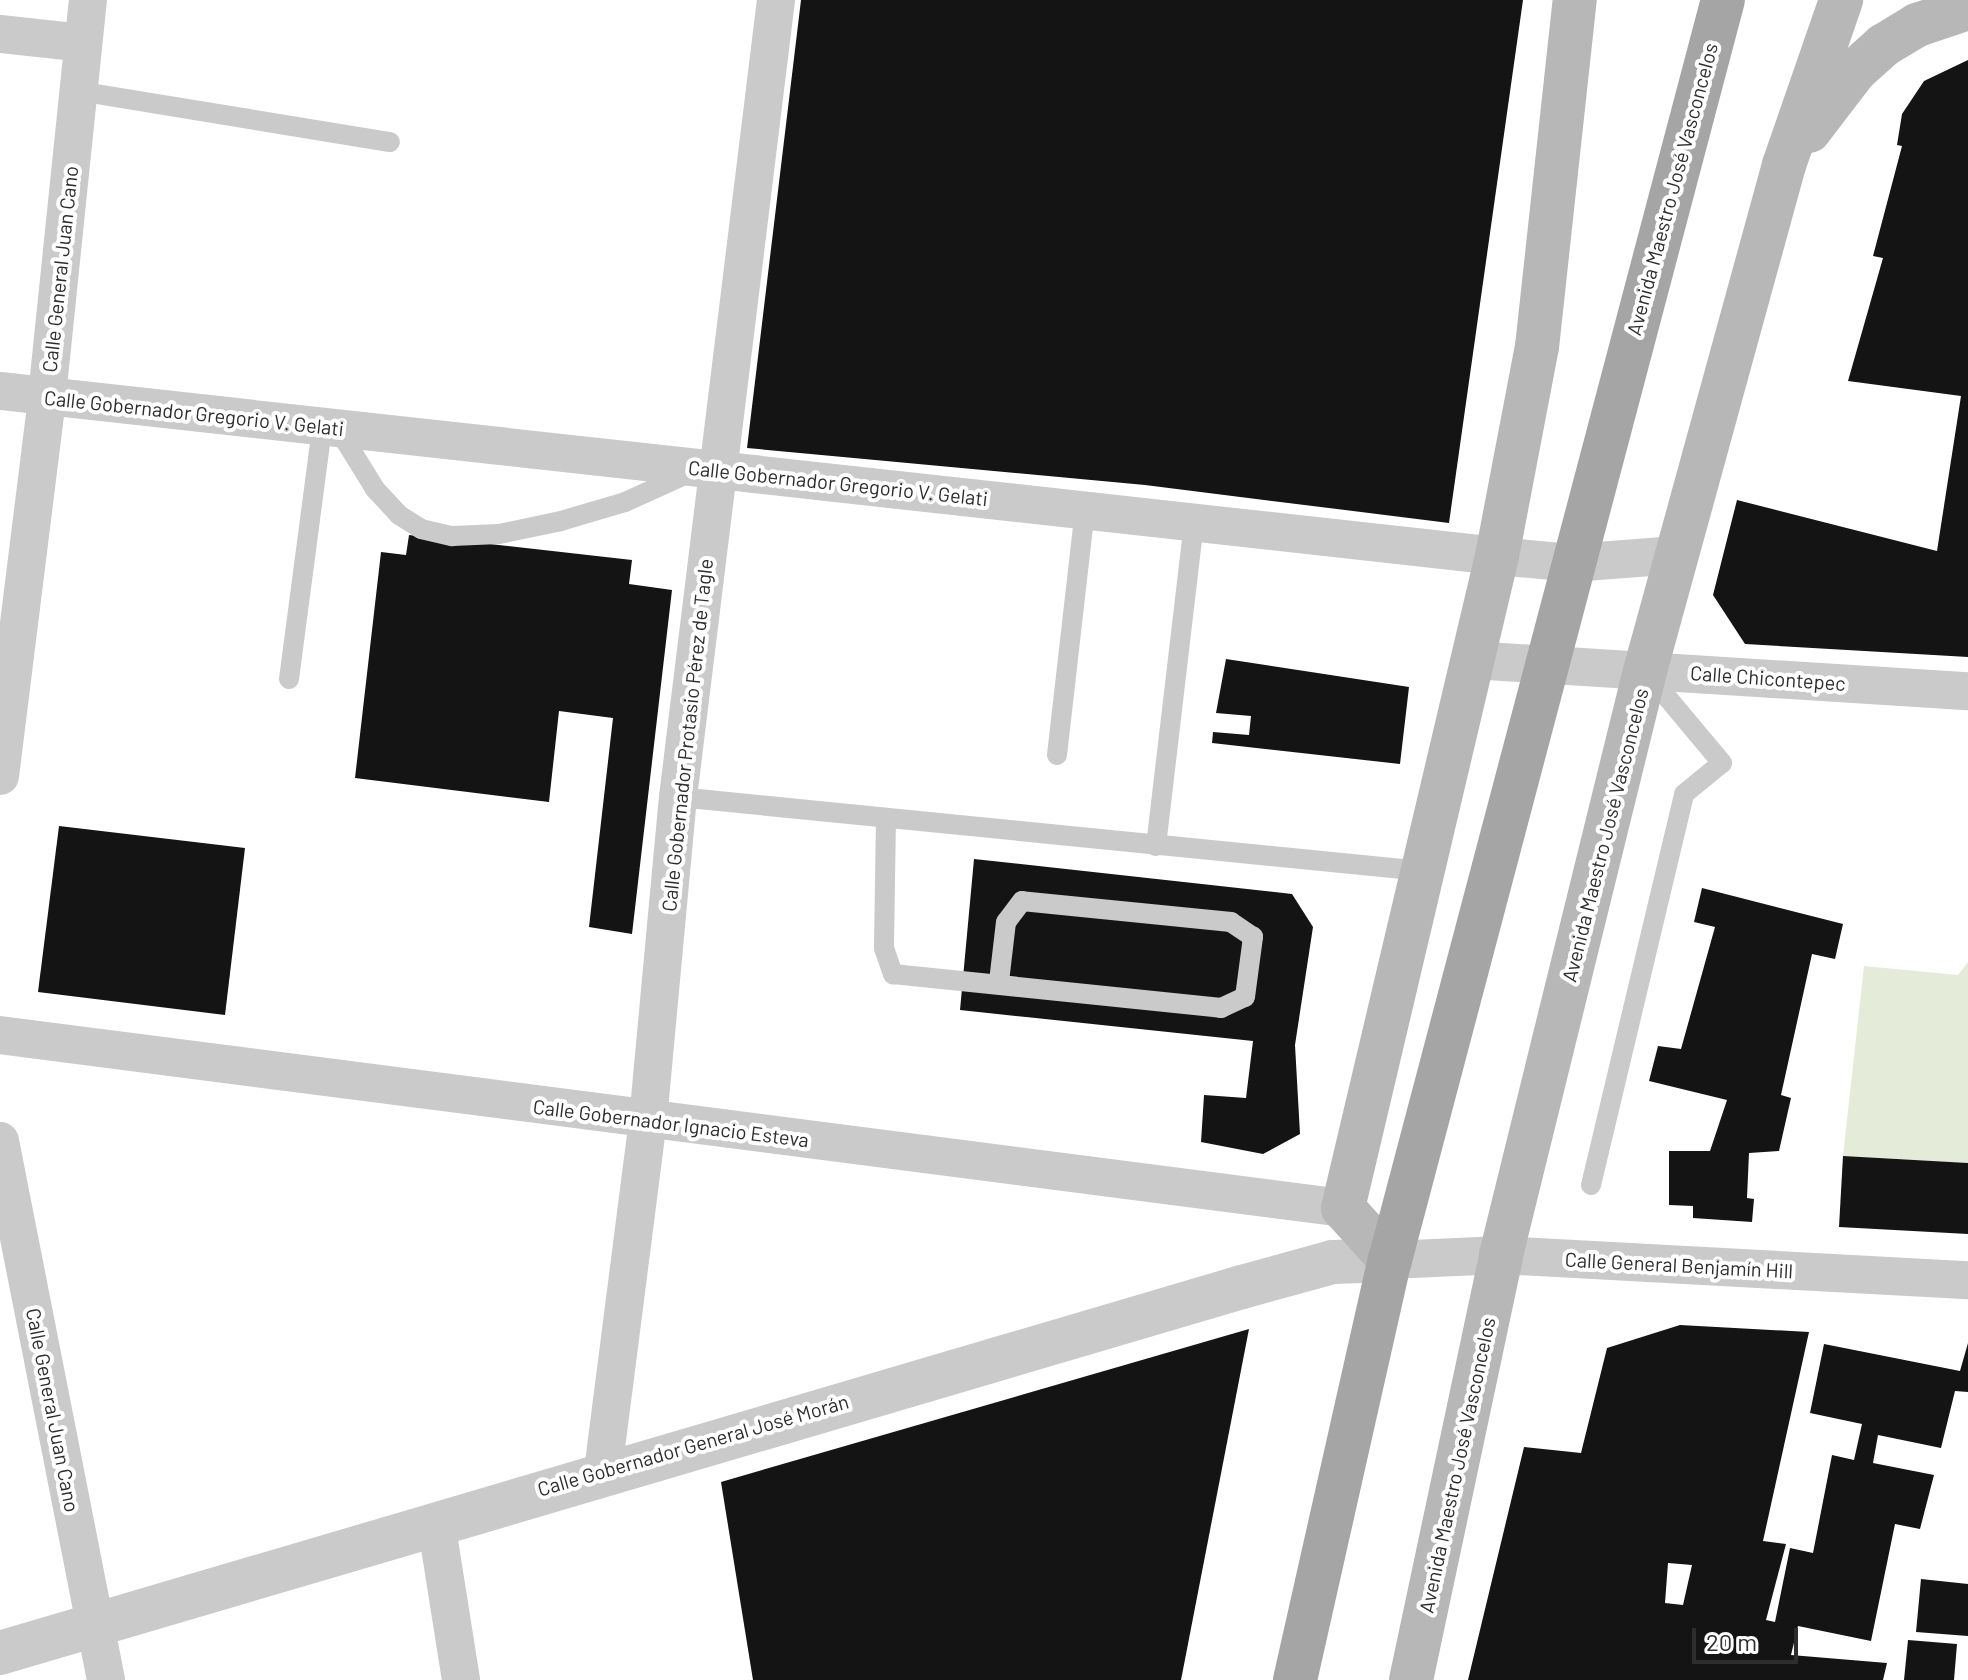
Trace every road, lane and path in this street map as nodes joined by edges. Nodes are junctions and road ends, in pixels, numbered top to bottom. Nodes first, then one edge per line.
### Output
1 (88, 0) edge
2 (776, 0) edge
3 (1575, 0) edge
4 (1723, 0) edge
5 (1841, 0) edge
6 (1968, 8) edge
7 (0, 34) edge
8 (83, 43) junction
9 (78, 91) junction
10 (390, 142) dead end
11 (1784, 165) junction
12 (0, 391) edge
13 (47, 396) junction
14 (330, 428) junction
15 (708, 469) junction
16 (1085, 510) junction
17 (1194, 523) junction
18 (1677, 555) junction
19 (1497, 556) junction
20 (1572, 563) junction
21 (1471, 660) junction
22 (1544, 665) junction
23 (1645, 671) junction
24 (289, 679) dead end
25 (1968, 691) edge
26 (1057, 755) dead end
27 (0, 776) edge
28 (678, 797) junction
29 (886, 818) junction
30 (1156, 846) junction
31 (1422, 871) junction
32 (999, 982) junction
33 (0, 1035) edge
34 (648, 1120) junction
35 (0, 1141) edge
36 (1591, 1185) dead end
37 (5, 1196) edge
38 (1343, 1208) junction
39 (1501, 1255) junction
40 (1390, 1260) junction
41 (1968, 1280) edge
42 (603, 1471) junction
43 (436, 1522) junction
44 (96, 1624) junction
45 (0, 1653) edge
46 (106, 1680) edge
47 (461, 1680) edge
48 (1295, 1680) edge
49 (1411, 1680) edge

1 - 8 street, Calle General Juan Cano
2 - 15 street, Calle Gobernador Protasio Pérez de Tagle
3 - 19 main road
4 - 20 main road, Avenida Maestro José Vasconcelos
5 - 11 main road, Avenida Maestro José Vasconcelos
6 - 11 main road
7 - 8 street
8 - 9 street, Calle General Juan Cano
9 - 10 lane
9 - 13 street, Calle General Juan Cano
11 - 18 main road, Avenida Maestro José Vasconcelos
12 - 13 street, Calle Gobernador Gregorio V. Gelati
13 - 14 street, Calle Gobernador Gregorio V. Gelati
13 - 27 street, Calle General Juan Cano
14 - 15 street, Calle Gobernador Gregorio V. Gelati
14 - 15 lane
14 - 24 lane
15 - 16 street, Calle Gobernador Gregorio V. Gelati
15 - 28 street, Calle Gobernador Protasio Pérez de Tagle
16 - 17 street, Calle Gobernador Gregorio V. Gelati
16 - 26 lane
17 - 19 street, Calle Gobernador Gregorio V. Gelati
17 - 30 lane
18 - 20 street, Calle Gobernador Gregorio V. Gelati
18 - 23 main road, Avenida Maestro José Vasconcelos
19 - 20 street, Calle Gobernador Gregorio V. Gelati
19 - 21 main road
20 - 22 main road, Avenida Maestro José Vasconcelos
21 - 22 street, Calle Chicontepec
21 - 31 main road
22 - 23 street, Calle Chicontepec
22 - 40 main road, Avenida Maestro José Vasconcelos
23 - 25 street, Calle Chicontepec
23 - 36 lane
23 - 39 main road, Avenida Maestro José Vasconcelos
28 - 29 lane
28 - 34 street, Calle Gobernador Protasio Pérez de Tagle
29 - 30 lane
29 - 32 lane
30 - 31 lane
31 - 38 main road
32 - 32 lane
33 - 34 street, Calle Gobernador Ignacio Esteva
34 - 38 street, Calle Gobernador Ignacio Esteva
34 - 42 street, Calle Gobernador Protasio Pérez de Tagle
35 - 37 street, Calle General Juan Cano
37 - 44 street, Calle General Juan Cano
38 - 40 main road
39 - 40 street, Calle General Benjamín Hill
39 - 41 street, Calle General Benjamín Hill
39 - 49 main road, Avenida Maestro José Vasconcelos
40 - 42 street, Calle Gobernador General José Morán
40 - 48 main road, Avenida Maestro José Vasconcelos
42 - 43 street, Calle Gobernador General José Morán
43 - 44 street, Calle Gobernador General José Morán
43 - 47 street
44 - 45 street, Calle Gobernador General José Morán
44 - 46 street, Calle General Juan Cano

